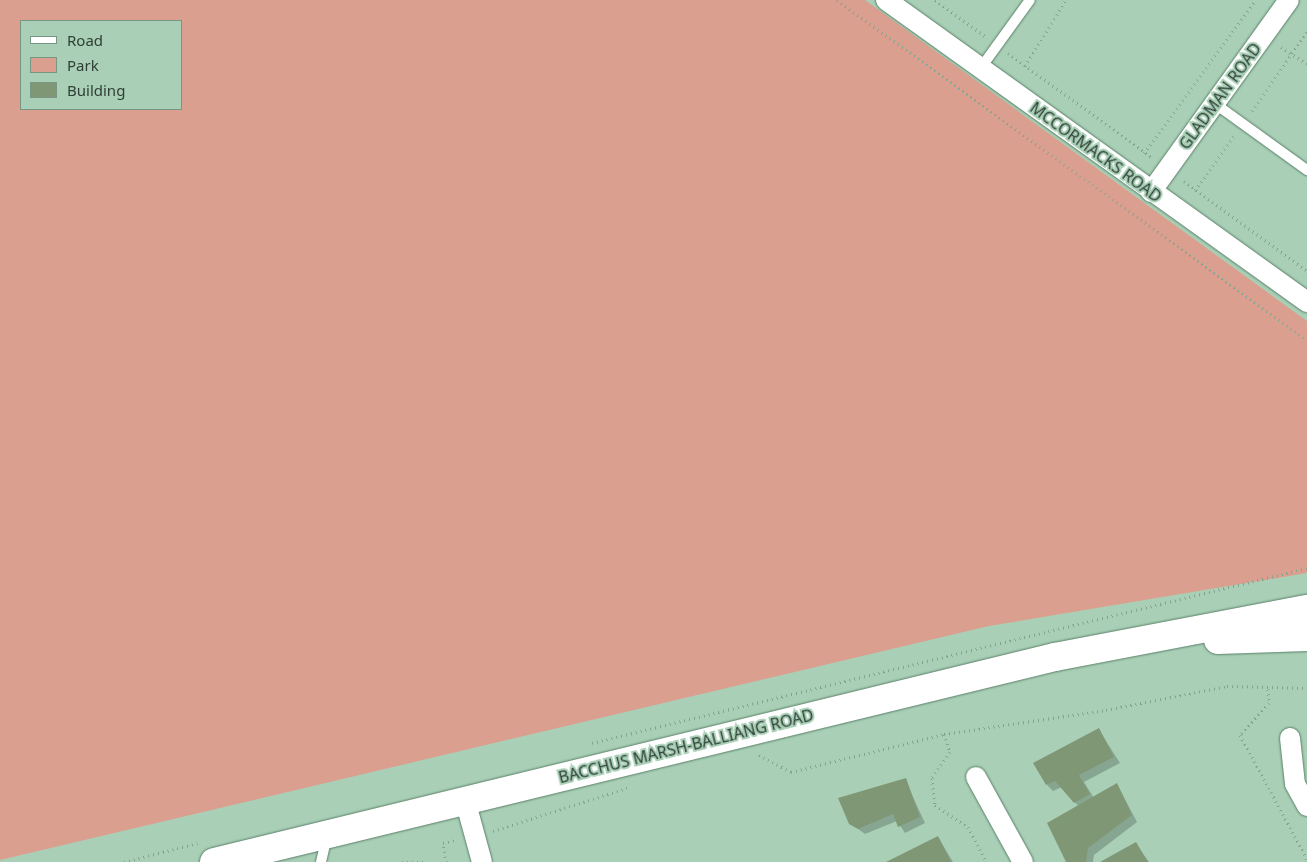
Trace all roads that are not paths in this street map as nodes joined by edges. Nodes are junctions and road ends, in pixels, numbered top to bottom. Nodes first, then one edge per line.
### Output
1 (886, 0) edge
2 (1030, 0) edge
3 (1290, 0) edge
4 (980, 68) junction
5 (1214, 103) junction
6 (1307, 170) edge
7 (1151, 192) junction
8 (1307, 302) edge
9 (1307, 609) edge
10 (1307, 637) edge
11 (1161, 640) junction
12 (1290, 738) dead end
13 (976, 777) dead end
14 (465, 800) junction
15 (1307, 806) edge
16 (327, 833) junction
17 (214, 862) edge
18 (321, 862) edge
19 (482, 862) edge
20 (1023, 862) edge

1 - 4 street, MCCORMACKS ROAD
2 - 4 lane
3 - 5 street, GLADMAN ROAD
4 - 7 street, MCCORMACKS ROAD
5 - 6 lane
5 - 7 street, GLADMAN ROAD
7 - 8 street, MCCORMACKS ROAD
9 - 11 street, BACCHUS MARSH-BALLIANG ROAD
10 - 11 street, BACCHUS MARSH-BALLIANG ROAD
11 - 14 street, BACCHUS MARSH-BALLIANG ROAD
12 - 15 street
13 - 20 street
14 - 16 street, BACCHUS MARSH-BALLIANG ROAD
14 - 19 street
16 - 17 street, BACCHUS MARSH-BALLIANG ROAD
16 - 18 lane

